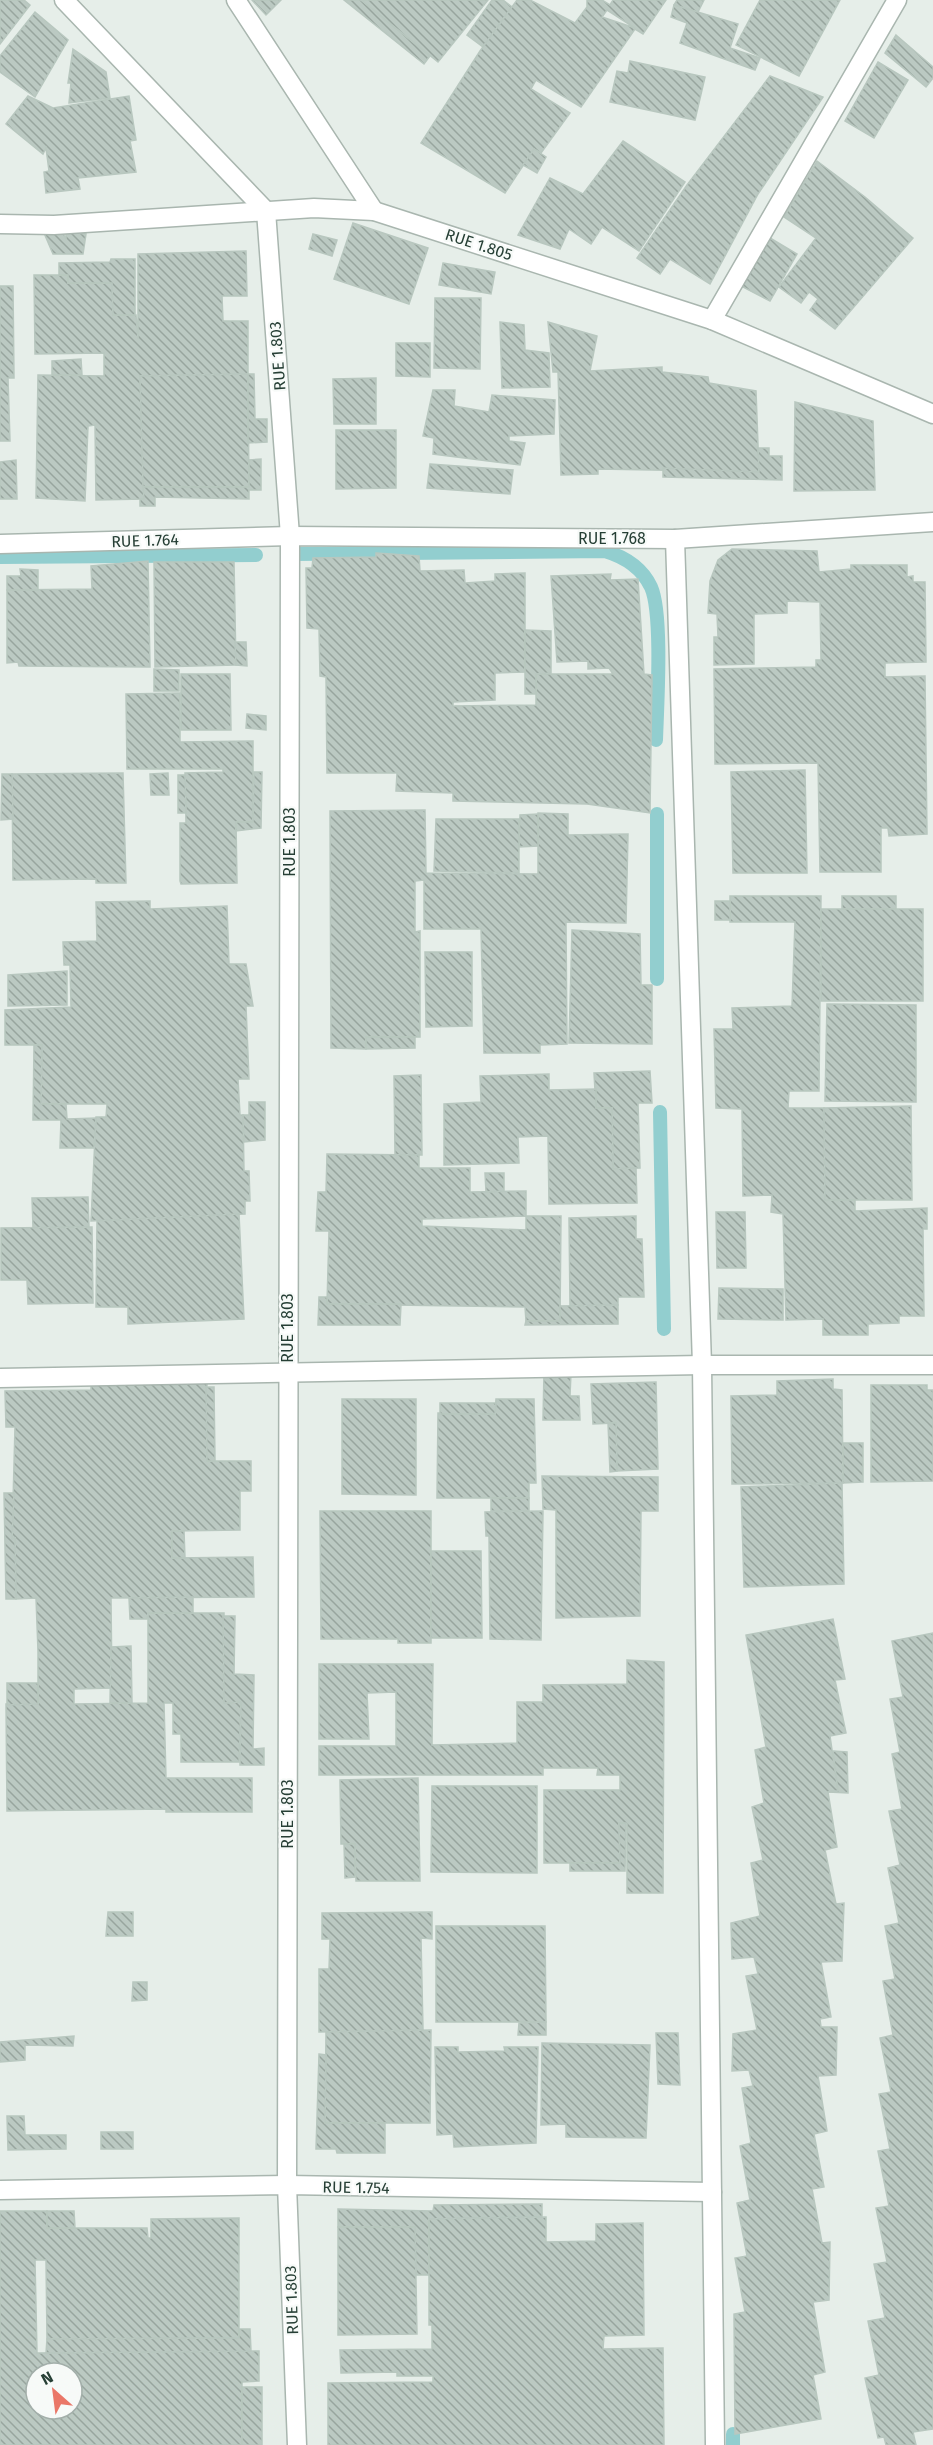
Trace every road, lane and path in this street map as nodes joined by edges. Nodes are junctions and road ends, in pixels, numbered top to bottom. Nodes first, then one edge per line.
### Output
1 (64, 0) edge
2 (236, 0) edge
3 (897, 0) edge
4 (266, 211) junction
5 (374, 211) junction
6 (0, 224) edge
7 (712, 320) junction
8 (933, 414) edge
9 (933, 522) edge
10 (290, 536) junction
11 (675, 539) junction
12 (0, 544) edge
13 (702, 1365) junction
14 (933, 1365) edge
15 (287, 1372) junction
16 (0, 1378) edge
17 (287, 2185) junction
18 (0, 2190) edge
19 (712, 2192) junction
20 (297, 2445) edge
21 (715, 2445) edge

1 - 4 street
2 - 5 street
3 - 7 street
4 - 5 street, RUE 1.805
4 - 6 street, RUE 1.805
4 - 10 street, RUE 1.803
5 - 7 street, RUE 1.805
7 - 8 street, RUE 1.805
9 - 11 street, RUE 1.768
10 - 11 street, RUE 1.768
10 - 12 street, RUE 1.764
10 - 15 street, RUE 1.803
11 - 13 street
13 - 14 street
13 - 15 street
13 - 19 street
15 - 16 street
15 - 17 street, RUE 1.803
17 - 18 street, RUE 1.754
17 - 19 street, RUE 1.754
17 - 20 street, RUE 1.803
19 - 21 street

